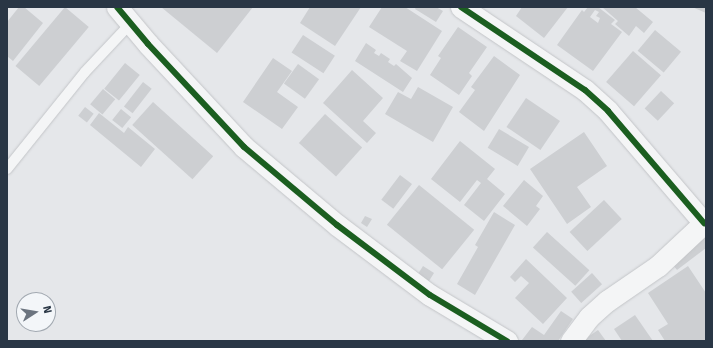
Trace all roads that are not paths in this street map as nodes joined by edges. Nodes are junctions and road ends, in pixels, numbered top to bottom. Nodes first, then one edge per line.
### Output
1 (461, 7) edge
2 (122, 11) edge
3 (7, 169) edge
4 (705, 222) edge
5 (507, 341) edge
6 (571, 341) edge

1 - 4 street
2 - 3 lane
2 - 5 street
4 - 6 street

